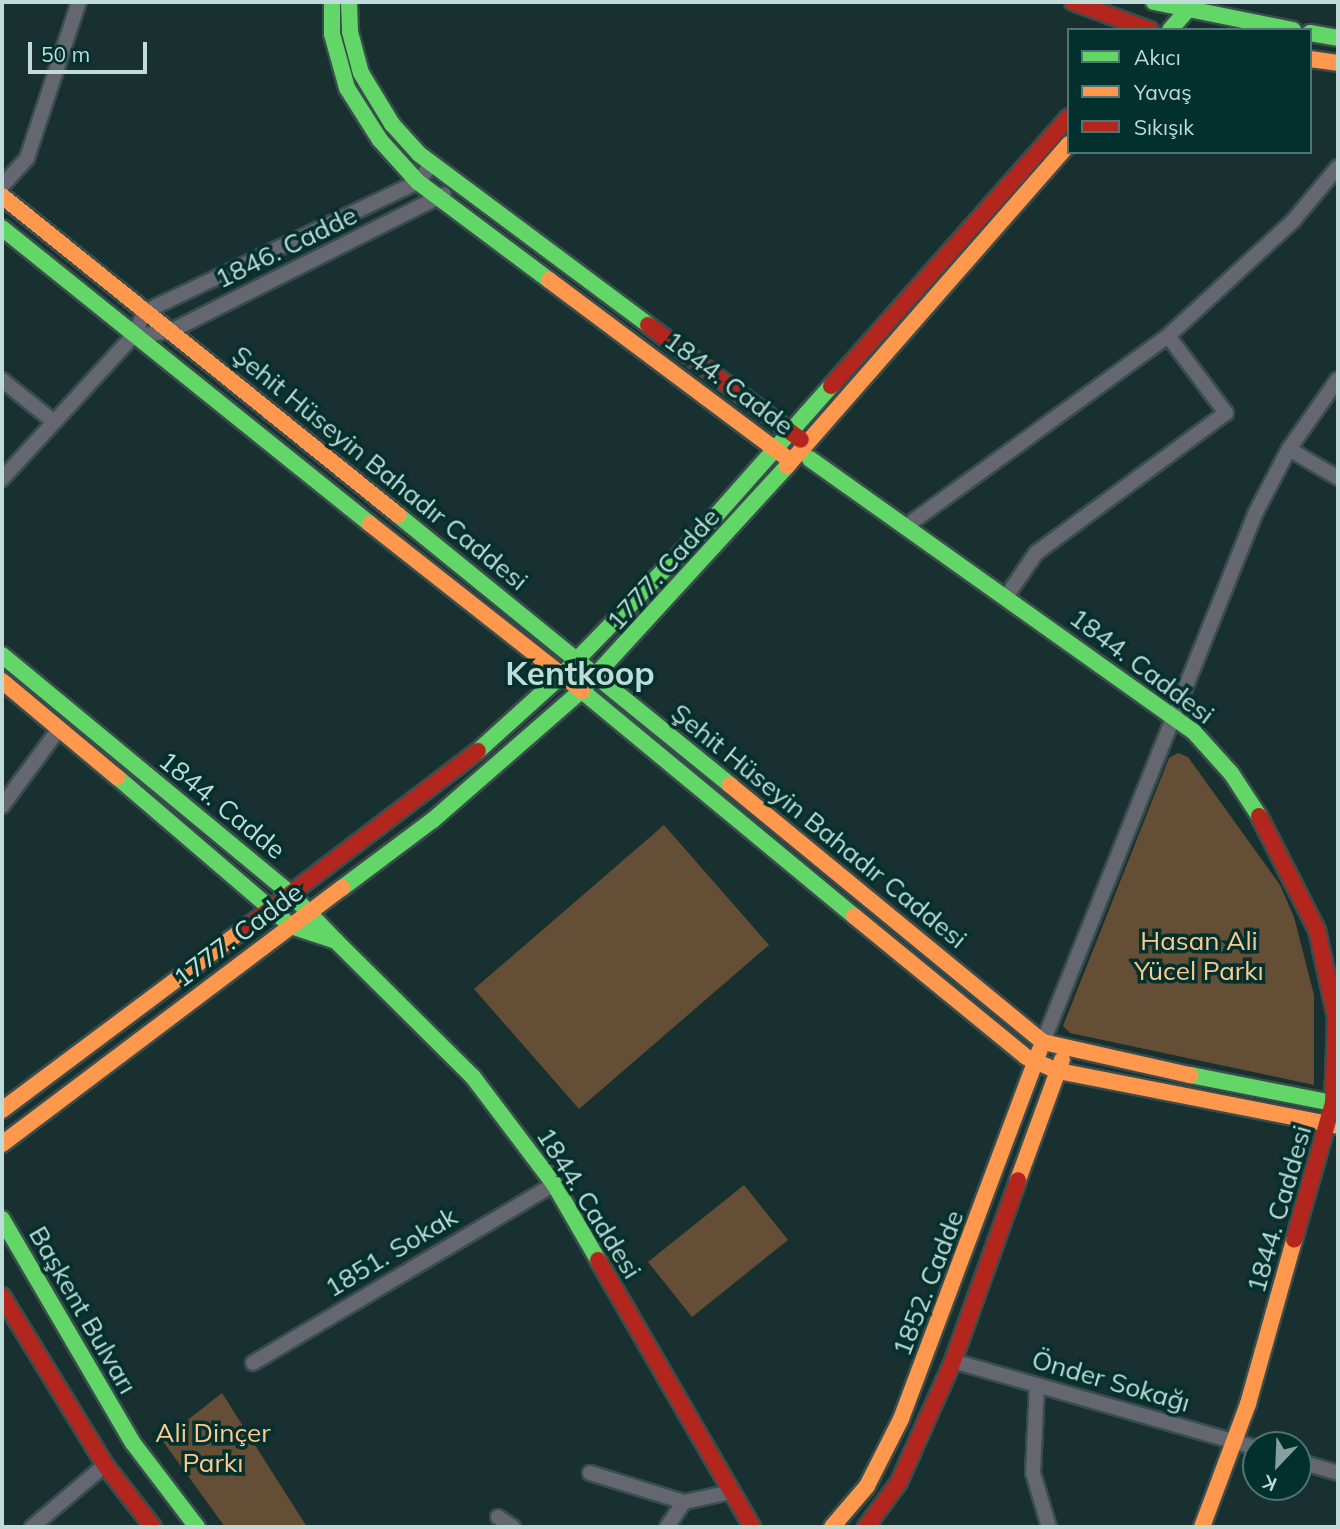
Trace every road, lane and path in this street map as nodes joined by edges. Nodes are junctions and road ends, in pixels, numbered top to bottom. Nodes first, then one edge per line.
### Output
1 (79, 2) edge
2 (332, 2) edge
3 (349, 2) edge
4 (1073, 2) edge
5 (1164, 3) edge
6 (1190, 6) edge
7 (1144, 28) edge
8 (1148, 28) edge
9 (1172, 28) edge
10 (1284, 28) edge
11 (1312, 33) edge
12 (1338, 38) edge
13 (1312, 58) edge
14 (1338, 63) edge
15 (1067, 119) edge
16 (1067, 146) edge
17 (431, 165) junction
18 (1338, 167) edge
19 (418, 181) junction
20 (453, 182) junction
21 (2, 186) edge
22 (2, 196) edge
23 (440, 199) junction
24 (2, 228) edge
25 (146, 311) junction
26 (171, 331) junction
27 (1168, 336) junction
28 (132, 337) junction
29 (1338, 379) edge
30 (2, 380) edge
31 (53, 421) junction
32 (790, 432) junction
33 (775, 449) junction
34 (1289, 449) junction
35 (808, 451) junction
36 (791, 460) junction
37 (1338, 478) edge
38 (2, 480) edge
39 (905, 527) junction
40 (1006, 597) junction
41 (2, 655) edge
42 (578, 660) junction
43 (561, 676) junction
44 (597, 676) junction
45 (2, 681) edge
46 (582, 691) junction
47 (1175, 714) junction
48 (59, 729) junction
49 (2, 806) edge
50 (291, 894) junction
51 (273, 907) junction
52 (308, 913) junction
53 (291, 926) junction
54 (336, 941) junction
55 (1043, 1042) junction
56 (1066, 1051) junction
57 (1035, 1063) junction
58 (1058, 1071) junction
59 (1336, 1104) edge
60 (4, 1107) edge
61 (1333, 1126) edge
62 (2, 1144) edge
63 (554, 1184) junction
64 (2, 1219) edge
65 (2, 1296) edge
66 (953, 1361) junction
67 (253, 1363) dead end
68 (1037, 1385) junction
69 (1235, 1443) junction
70 (1242, 1445) edge
71 (104, 1465) junction
72 (1312, 1465) edge
73 (590, 1473) dead end
74 (1338, 1473) edge
75 (731, 1492) junction
76 (684, 1502) junction
77 (498, 1517) dead end
78 (33, 1527) edge
79 (153, 1527) edge
80 (197, 1527) edge
81 (513, 1527) edge
82 (667, 1527) edge
83 (751, 1527) edge
84 (832, 1527) edge
85 (866, 1527) edge
86 (1049, 1527) edge
87 (1202, 1527) edge

1 - 21 street
2 - 19 street, 1844. Cadde
3 - 17 street, 1844. Cadde
4 - 7 street
5 - 6 street
5 - 8 street
6 - 9 street
6 - 10 street
11 - 12 street
13 - 14 street
15 - 32 street, 1777. Cadde
16 - 35 street
17 - 19 street, 1846. Cadde
17 - 20 street, 1844. Cadde
18 - 27 street
19 - 23 street, 1844. Cadde
19 - 25 street, 1846. Cadde
20 - 23 street, 1846. Cadde
20 - 32 street, 1844. Cadde
22 - 25 street, Şehit Hüseyin Bahadır Caddesi
23 - 26 street, 1846. Cadde
23 - 33 street, 1844. Cadde
24 - 28 street, Şehit Hüseyin Bahadır Caddesi
25 - 26 street, Şehit Hüseyin Bahadır Caddesi
25 - 28 street
26 - 28 street, 1846. Cadde
26 - 42 street, Şehit Hüseyin Bahadır Caddesi
27 - 39 street
27 - 40 street
28 - 31 street
28 - 43 street, Şehit Hüseyin Bahadır Caddesi
29 - 34 street
30 - 31 street
31 - 38 street
32 - 33 street, 1777. Cadde
32 - 35 street, 1844. Cadde
33 - 36 street, 1844. Cadde
33 - 42 street, 1777. Cadde
34 - 37 street
34 - 47 street
35 - 36 street, 1844. Cadde
35 - 39 street, 1844. Caddesi
36 - 44 street, 1777. Cadde
39 - 40 street, 1844. Caddesi
40 - 47 street, 1844. Caddesi
41 - 50 street, 1844. Cadde
42 - 43 street, 1777. Cadde
42 - 44 street, Şehit Hüseyin Bahadır Caddesi
43 - 46 street, Şehit Hüseyin Bahadır Caddesi
43 - 50 street, 1777. Cadde
44 - 46 street, 1777. Cadde
44 - 55 street, Şehit Hüseyin Bahadır Caddesi
45 - 48 street, 1844. Cadde
46 - 52 street, 1777. Cadde
46 - 57 street, Şehit Hüseyin Bahadır Caddesi
47 - 55 street
47 - 59 street, 1844. Caddesi
48 - 49 street
48 - 51 street, 1844. Cadde
50 - 51 street, 1777. Cadde
50 - 52 street, 1844. Cadde
51 - 53 street, 1844. Cadde
51 - 60 street, 1777. Cadde
52 - 53 street, 1777. Cadde
52 - 54 street, 1844. Cadde
53 - 54 street, 1844. Cadde
53 - 62 street, 1777. Cadde
54 - 63 street, 1844. Caddesi
55 - 56 street, Şehit Hüseyin Bahadır Caddesi
55 - 57 street, 1852. Cadde
56 - 58 street, 1852. Cadde
56 - 59 street, Şehit Hüseyin Bahadır Caddesi
57 - 58 street, Şehit Hüseyin Bahadır Caddesi
57 - 84 street, 1852. Cadde
58 - 61 street, Şehit Hüseyin Bahadır Caddesi
58 - 66 street, 1852. Cadde
59 - 61 street, 1844. Caddesi
61 - 69 street, 1844. Caddesi
63 - 67 street, 1851. Sokak
63 - 75 street, 1844. Caddesi
64 - 80 street, Başkent Bulvarı
65 - 71 street
66 - 68 street, Önder Sokağı
66 - 85 street, 1852. Cadde
68 - 69 street, Önder Sokağı
68 - 86 street
69 - 70 street, Önder Sokağı
69 - 87 street, 1844. Caddesi
71 - 78 street
71 - 79 street
72 - 74 street
73 - 76 street
75 - 76 street
75 - 83 street, 1844. Caddesi
76 - 82 street
77 - 81 street

